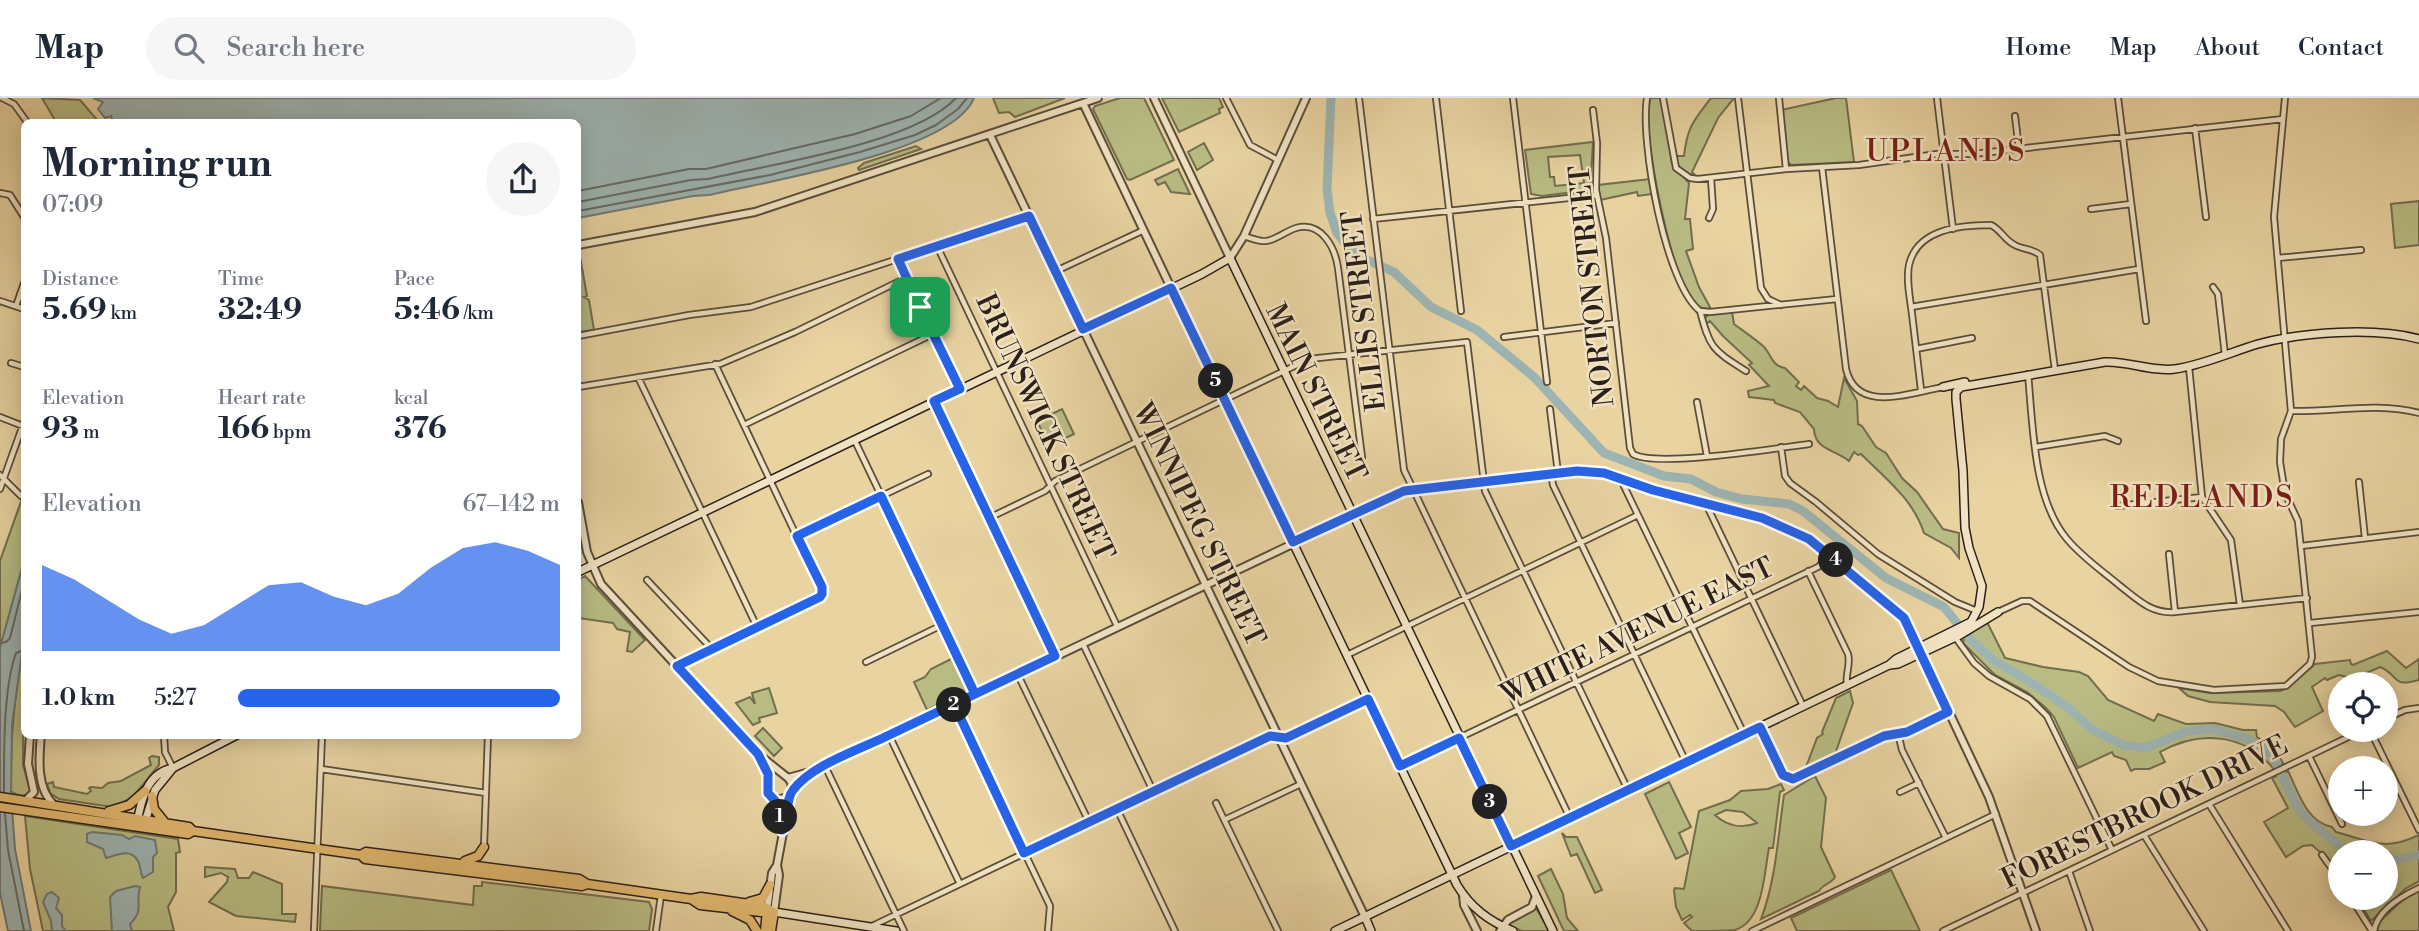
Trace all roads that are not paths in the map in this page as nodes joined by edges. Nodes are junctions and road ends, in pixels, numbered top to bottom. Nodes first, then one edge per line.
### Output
1 (2, 98) edge
2 (1098, 98) edge
3 (1154, 98) edge
4 (1226, 98) edge
5 (1306, 98) edge
6 (1359, 98) edge
7 (1436, 98) edge
8 (1513, 98) edge
9 (1647, 98) edge
10 (1663, 98) edge
11 (1738, 98) edge
12 (1779, 98) edge
13 (1937, 98) edge
14 (2118, 98) edge
15 (2285, 98) edge
16 (1083, 103) junction
17 (1593, 110) dead end
18 (2015, 116) dead end
19 (25, 119) edge
20 (2283, 119) junction
21 (2195, 128) junction
22 (990, 135) junction
23 (2123, 137) junction
24 (2019, 149) junction
25 (1944, 155) junction
26 (1279, 160) junction
27 (1822, 167) junction
28 (1786, 169) junction
29 (1747, 173) junction
30 (1711, 178) junction
31 (0, 193) edge
32 (1597, 195) junction
33 (1526, 203) junction
34 (2131, 204) junction
35 (2091, 209) dead end
36 (1449, 211) junction
37 (21, 213) edge
38 (1029, 216) junction
39 (2206, 217) dead end
40 (1709, 218) dead end
41 (1373, 219) junction
42 (1953, 229) junction
43 (1144, 230) junction
44 (1244, 236) junction
45 (1224, 243) junction
46 (581, 244) edge
47 (1240, 244) junction
48 (937, 246) junction
49 (2361, 250) dead end
50 (1230, 258) junction
51 (2278, 258) junction
52 (898, 259) junction
53 (2139, 269) junction
54 (1056, 271) junction
55 (906, 278) junction
56 (2045, 284) junction
57 (1171, 288) junction
58 (2213, 288) dead end
59 (21, 292) edge
60 (1838, 299) junction
61 (0, 301) edge
62 (1781, 305) junction
63 (16, 306) junction
64 (1911, 307) junction
65 (21, 308) edge
66 (1461, 311) dead end
67 (1700, 311) junction
68 (2146, 321) dead end
69 (1616, 324) junction
70 (1083, 329) junction
71 (1542, 333) junction
72 (933, 334) junction
73 (581, 335) edge
74 (1504, 337) dead end
75 (1972, 338) dead end
76 (2285, 339) junction
77 (2419, 339) edge
78 (1916, 349) junction
79 (1389, 351) junction
80 (2225, 355) junction
81 (1349, 356) junction
82 (11, 363) dead end
83 (715, 364) junction
84 (21, 366) edge
85 (2188, 366) junction
86 (2055, 370) junction
87 (996, 371) junction
88 (1284, 371) junction
89 (1746, 371) dead end
90 (2028, 374) junction
91 (638, 377) junction
92 (1547, 382) dead end
93 (1973, 383) junction
94 (581, 386) edge
95 (1943, 387) junction
96 (960, 389) junction
97 (1922, 390) junction
98 (1956, 392) junction
99 (1225, 399) junction
100 (934, 401) junction
101 (1697, 402) dead end
102 (1550, 409) dead end
103 (2291, 411) junction
104 (2419, 413) edge
105 (0, 417) edge
106 (21, 423) edge
107 (744, 425) junction
108 (21, 431) edge
109 (854, 439) junction
110 (1137, 441) junction
111 (2118, 441) dead end
112 (1809, 444) dead end
113 (1781, 447) junction
114 (2036, 447) junction
115 (1707, 456) junction
116 (1362, 457) dead end
117 (1555, 473) junction
118 (928, 474) dead end
119 (2, 477) edge
120 (1621, 479) junction
121 (770, 480) junction
122 (1484, 482) junction
123 (2359, 482) dead end
124 (1050, 486) junction
125 (0, 489) edge
126 (1413, 490) junction
127 (20, 496) dead end
128 (881, 496) junction
129 (2202, 497) junction
130 (1706, 504) junction
131 (2117, 506) dead end
132 (703, 512) junction
133 (1352, 514) junction
134 (1638, 515) junction
135 (581, 517) edge
136 (989, 518) junction
137 (2419, 532) edge
138 (797, 536) junction
139 (2365, 538) junction
140 (1293, 542) junction
141 (1581, 543) junction
142 (2301, 545) junction
143 (2169, 554) dead end
144 (1830, 555) junction
145 (591, 565) junction
146 (581, 570) edge
147 (1523, 571) junction
148 (1808, 572) junction
149 (647, 580) dead end
150 (1206, 584) junction
151 (2307, 597) junction
152 (1751, 598) junction
153 (1465, 599) junction
154 (2240, 605) junction
155 (1998, 612) junction
156 (2175, 612) junction
157 (2419, 612) edge
158 (1973, 618) junction
159 (2310, 623) junction
160 (942, 625) junction
161 (1117, 626) junction
162 (757, 627) junction
163 (1406, 627) junction
164 (1692, 627) junction
165 (1957, 634) junction
166 (1082, 643) junction
167 (712, 649) junction
168 (1919, 651) junction
169 (1634, 654) junction
170 (1347, 655) junction
171 (1055, 656) junction
172 (866, 662) dead end
173 (677, 666) junction
174 (1017, 674) junction
175 (1576, 682) junction
176 (1847, 685) junction
177 (975, 694) junction
178 (1368, 699) junction
179 (954, 704) junction
180 (1803, 706) junction
181 (2419, 708) edge
182 (1518, 710) junction
183 (1948, 712) junction
184 (2398, 713) edge
185 (1760, 727) junction
186 (1898, 733) junction
187 (1744, 734) junction
188 (889, 735) junction
189 (1279, 737) junction
190 (1459, 738) junction
191 (30, 739) edge
192 (41, 739) edge
193 (164, 739) edge
194 (229, 739) edge
195 (322, 739) edge
196 (488, 739) edge
197 (2338, 742) edge
198 (2376, 742) edge
199 (758, 754) junction
200 (2309, 756) junction
201 (1686, 762) junction
202 (825, 766) junction
203 (1400, 766) junction
204 (173, 768) junction
205 (321, 769) junction
206 (817, 770) junction
207 (785, 777) junction
208 (768, 782) junction
209 (1919, 783) junction
210 (1301, 784) junction
211 (1628, 790) junction
212 (1153, 792) junction
213 (1900, 792) dead end
214 (486, 793) junction
215 (791, 793) junction
216 (148, 794) junction
217 (2328, 795) edge
218 (0, 797) edge
219 (775, 800) junction
220 (21, 803) junction
221 (1216, 803) dead end
222 (2209, 804) junction
223 (54, 805) junction
224 (0, 807) edge
225 (1117, 809) junction
226 (96, 812) junction
227 (1996, 814) junction
228 (1570, 818) junction
229 (1224, 820) junction
230 (1089, 822) junction
231 (141, 824) junction
232 (166, 824) junction
233 (782, 830) junction
234 (2419, 830) edge
235 (193, 831) junction
236 (2144, 835) junction
237 (1946, 838) junction
238 (1511, 846) junction
239 (484, 847) junction
240 (318, 849) junction
241 (2112, 850) junction
242 (1024, 853) junction
243 (361, 855) junction
244 (2322, 855) dead end
245 (461, 863) junction
246 (2328, 863) edge
247 (777, 865) junction
248 (485, 866) junction
249 (433, 868) junction
250 (2069, 871) junction
251 (1452, 874) junction
252 (587, 884) junction
253 (960, 884) junction
254 (770, 885) junction
255 (2419, 887) edge
256 (1462, 893) junction
257 (2023, 893) junction
258 (661, 895) junction
259 (1536, 896) junction
260 (691, 900) junction
261 (746, 902) junction
262 (722, 907) junction
263 (2359, 910) edge
264 (771, 911) junction
265 (896, 914) junction
266 (1364, 917) junction
267 (870, 927) junction
268 (1501, 929) edge
269 (314, 931) edge
270 (656, 931) edge
271 (757, 931) edge
272 (765, 931) edge
273 (771, 931) edge
274 (896, 931) edge
275 (904, 931) edge
276 (1048, 931) edge
277 (1175, 931) edge
278 (1278, 931) edge
279 (1335, 931) edge
280 (1371, 931) edge
281 (1477, 931) edge
282 (1513, 931) edge
283 (1553, 931) edge
284 (1752, 931) edge
285 (1944, 931) edge
286 (2036, 931) edge
287 (2090, 931) edge
288 (2204, 931) edge
289 (2288, 931) edge
290 (2373, 931) edge

1 - 19 street
2 - 16 street
3 - 45 street, MAIN STREET
4 - 26 street
5 - 26 street
6 - 41 street, ELLIS STREET
7 - 36 street
8 - 33 street
9 - 67 street
10 - 30 street
11 - 29 street
12 - 28 street
13 - 25 street
14 - 23 street
15 - 20 street
16 - 22 street
16 - 43 street
17 - 32 street, NORTON STREET
18 - 24 street
20 - 21 street
20 - 51 street
21 - 23 street
21 - 39 street
22 - 38 street, WINNIPEG STREET
22 - 46 street
23 - 24 street
23 - 34 street
24 - 25 street
25 - 27 street
25 - 42 street
26 - 44 street
27 - 28 street
27 - 60 street
28 - 29 street
29 - 30 street
29 - 62 street
30 - 40 street
31 - 37 street
32 - 33 street
32 - 69 street, NORTON STREET
33 - 36 street
33 - 71 street
34 - 35 street
34 - 53 street
36 - 41 street
36 - 66 street
38 - 48 street
38 - 54 street, WINNIPEG STREET
41 - 79 street, ELLIS STREET
42 - 56 street
42 - 64 street
43 - 54 street
43 - 57 street
44 - 47 street
44 - 81 street
45 - 47 street
45 - 50 street, MAIN STREET
47 - 50 street
48 - 52 street
48 - 87 street, BRUNSWICK STREET
49 - 51 street
50 - 57 main road
50 - 88 main road, MAIN STREET
51 - 76 street
52 - 55 street
52 - 73 street
53 - 56 street
53 - 68 street
54 - 70 street, WINNIPEG STREET
55 - 72 street
55 - 83 street
56 - 64 street
56 - 86 street
57 - 70 main road
57 - 99 main road
58 - 80 street
59 - 63 street
60 - 62 street
60 - 97 street
61 - 63 street
62 - 67 street
63 - 65 street
64 - 78 street
67 - 89 street
69 - 71 street
69 - 115 street, NORTON STREET
70 - 87 main road
70 - 110 street, WINNIPEG STREET
71 - 74 street
71 - 92 street
72 - 96 street
72 - 107 street
75 - 78 street
76 - 77 main road
76 - 80 main road
76 - 103 street
78 - 97 street
79 - 81 street
79 - 122 street
79 - 126 street, ELLIS STREET
80 - 85 main road
81 - 88 street
81 - 116 street
82 - 84 street
83 - 91 street
83 - 107 street
85 - 86 main road
85 - 129 street
86 - 90 main road
87 - 96 main road
87 - 124 street, BRUNSWICK STREET
88 - 99 street
88 - 133 main road, MAIN STREET
90 - 93 main road
90 - 114 street
91 - 94 street
91 - 132 street
93 - 95 main road
93 - 98 main road
95 - 97 street
95 - 98 street
96 - 100 main road
98 - 158 main road
99 - 110 street
99 - 140 main road
100 - 109 main road
100 - 136 street
101 - 115 street
102 - 117 street
103 - 104 street
103 - 142 street
105 - 106 street
107 - 121 street
108 - 119 street
109 - 121 main road
109 - 128 street
110 - 124 street
110 - 150 street, WINNIPEG STREET
111 - 114 street
112 - 113 street
113 - 115 street
113 - 158 street
114 - 156 street
117 - 120 street
117 - 122 street
117 - 141 street
118 - 128 street
119 - 125 street
119 - 127 street
120 - 130 street
120 - 134 street
121 - 132 main road
121 - 138 street
122 - 126 street
122 - 147 street
123 - 139 street
124 - 136 street
124 - 161 street, BRUNSWICK STREET
126 - 133 street
126 - 153 street, ELLIS STREET
128 - 138 street
128 - 160 street
129 - 131 street
129 - 154 street
130 - 144 street
130 - 152 street
132 - 145 main road
132 - 162 street
133 - 140 street
133 - 163 main road, MAIN STREET
134 - 141 street
134 - 164 street
135 - 145 street
136 - 171 street
137 - 139 street
138 - 162 street
139 - 142 street
140 - 150 street
140 - 170 main road
141 - 147 street
141 - 169 street
142 - 151 street
143 - 156 street
144 - 148 street, WHITE AVENUE EAST
144 - 168 street
145 - 146 main road
145 - 173 street
147 - 153 street
147 - 175 street
148 - 152 street, WHITE AVENUE EAST
148 - 176 street
149 - 167 street
150 - 161 street
150 - 189 street, WINNIPEG STREET
151 - 154 street
151 - 159 street
152 - 164 street, WHITE AVENUE EAST
152 - 180 street
153 - 163 street
153 - 182 street, ELLIS STREET
154 - 156 street
155 - 158 main road
155 - 158 main road
155 - 159 street
157 - 159 street
158 - 165 main road
160 - 172 street
160 - 177 street
161 - 166 street
162 - 167 street
163 - 170 street
163 - 190 main road, MAIN STREET
164 - 169 street, WHITE AVENUE EAST
164 - 187 street
165 - 168 main road
165 - 241 street
166 - 171 street
166 - 212 street
167 - 173 street
168 - 176 main road
168 - 183 street
169 - 175 street, WHITE AVENUE EAST
169 - 201 street
170 - 178 main road
171 - 174 street
173 - 199 street
174 - 177 street
174 - 230 street
175 - 182 street, WHITE AVENUE EAST
175 - 211 street
176 - 180 main road
177 - 179 street
178 - 189 street
178 - 203 main road
179 - 188 street
179 - 242 street
180 - 185 main road
181 - 184 street
182 - 190 street, WHITE AVENUE EAST
182 - 228 street, ELLIS STREET
183 - 186 street
183 - 227 street
185 - 186 street
185 - 187 main road
186 - 209 street
187 - 201 main road
188 - 202 street
188 - 253 street
189 - 210 street, WINNIPEG STREET
189 - 212 street
190 - 203 street, WHITE AVENUE EAST
190 - 238 main road, MAIN STREET
191 - 220 street
192 - 223 street
193 - 204 street
194 - 204 main road
195 - 205 street
196 - 214 street
197 - 200 street, FORESTBROOK DRIVE
198 - 234 street
199 - 207 street
199 - 208 street
200 - 217 street
200 - 222 street, FORESTBROOK DRIVE
201 - 211 main road
202 - 206 street
202 - 265 street
203 - 251 main road
204 - 216 main road
205 - 214 street
205 - 240 street
206 - 207 street
206 - 215 street
207 - 208 street
207 - 215 street
208 - 219 street
209 - 213 street
209 - 237 street
210 - 229 street
210 - 266 street, WINNIPEG STREET
211 - 228 main road
212 - 225 street
214 - 239 street
215 - 219 street
215 - 233 street
216 - 226 highway
216 - 231 main road
216 - 232 highway
218 - 220 highway
219 - 233 street
220 - 223 highway
220 - 224 highway
220 - 231 highway
221 - 229 street
222 - 236 street, FORESTBROOK DRIVE
222 - 289 street
223 - 226 highway
225 - 230 street
225 - 277 street
226 - 231 highway
227 - 237 street
227 - 257 street
228 - 238 main road
229 - 278 street
230 - 242 street
231 - 232 highway
231 - 235 highway
232 - 235 highway
233 - 247 street
235 - 240 highway
236 - 241 street, FORESTBROOK DRIVE
236 - 288 street
237 - 284 street
238 - 251 main road
238 - 259 main road, MAIN STREET
239 - 245 highway
239 - 248 highway
240 - 243 highway
240 - 269 street
241 - 250 street, FORESTBROOK DRIVE
242 - 253 street
242 - 276 street
243 - 245 highway
243 - 249 highway
244 - 246 street
245 - 248 highway
247 - 254 street
247 - 264 street
248 - 249 highway
248 - 252 highway
249 - 252 highway
250 - 257 street, FORESTBROOK DRIVE
250 - 287 street
251 - 256 main road
251 - 266 main road
252 - 258 highway
253 - 265 street
254 - 261 highway
254 - 264 street
255 - 290 street
256 - 268 main road
256 - 281 street
257 - 285 street, FORESTBROOK DRIVE
257 - 286 street
258 - 260 highway
258 - 270 street
259 - 268 street
259 - 283 main road, MAIN STREET
260 - 261 highway
260 - 262 highway
261 - 264 highway
262 - 264 highway
262 - 271 highway
263 - 290 street
264 - 267 main road
264 - 272 highway
264 - 273 highway
265 - 267 street
265 - 275 street
266 - 279 main road
266 - 280 main road, WINNIPEG STREET
267 - 274 main road
268 - 282 main road

